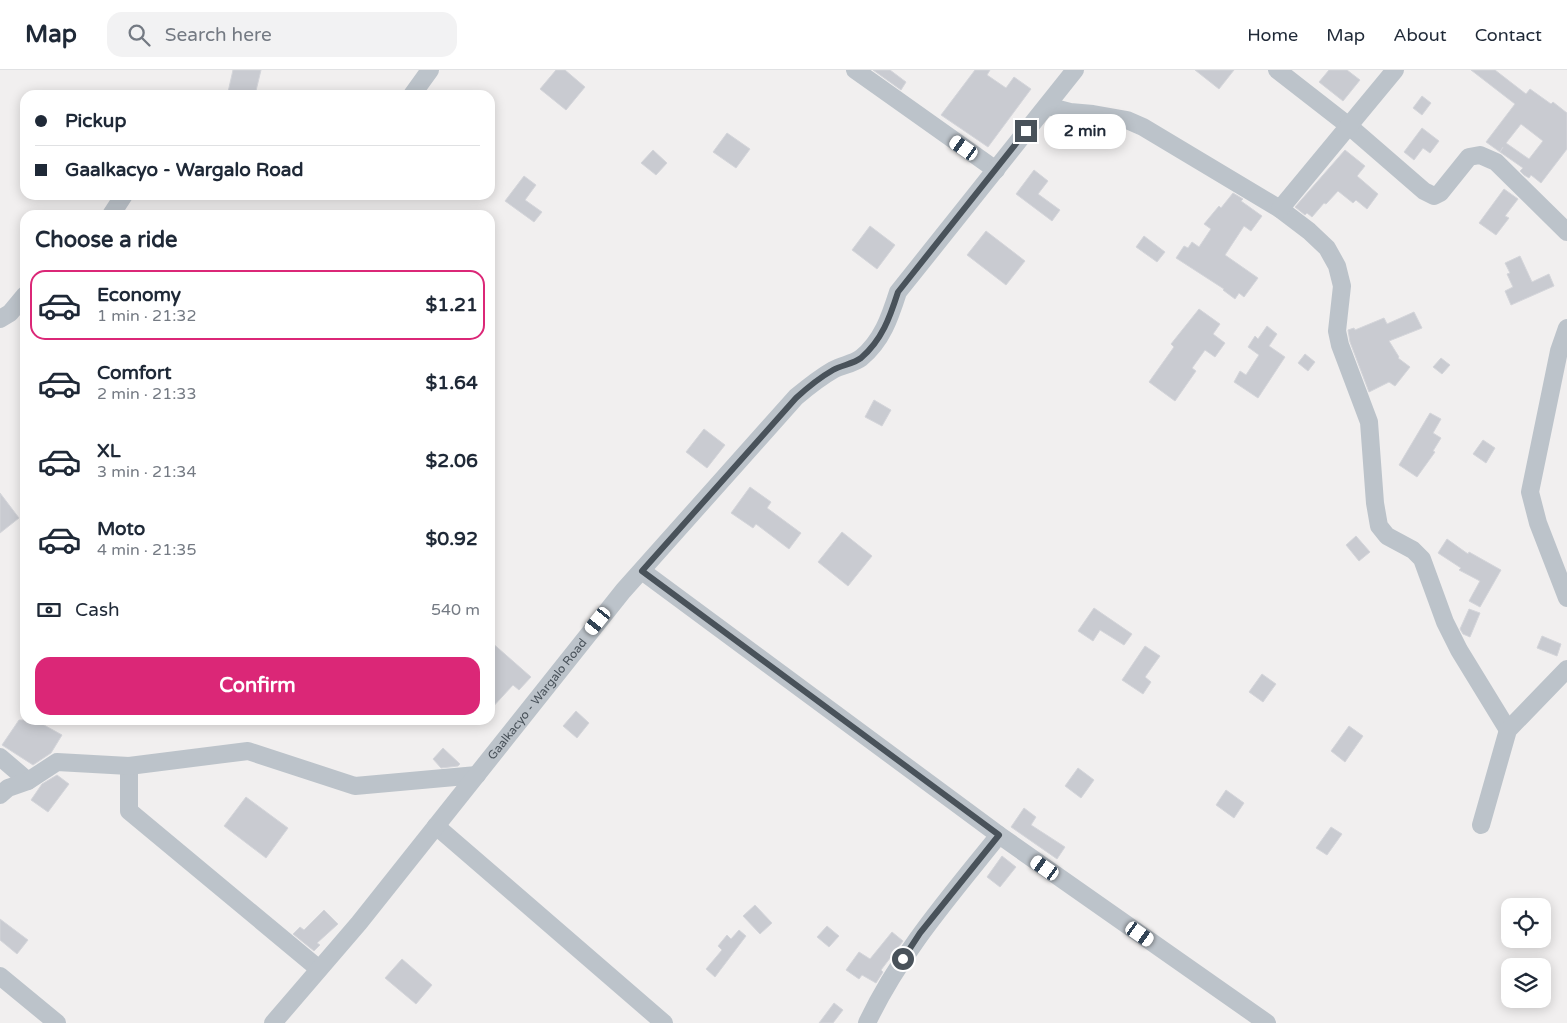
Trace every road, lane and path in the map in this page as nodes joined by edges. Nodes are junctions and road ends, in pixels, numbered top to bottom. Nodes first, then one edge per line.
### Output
1 (430, 70) edge
2 (855, 70) edge
3 (1076, 70) edge
4 (1277, 70) edge
5 (1395, 70) edge
6 (416, 90) edge
7 (1047, 106) junction
8 (1349, 126) junction
9 (996, 170) junction
10 (1280, 209) junction
11 (1567, 232) edge
12 (20, 301) edge
13 (0, 319) edge
14 (1567, 328) edge
15 (642, 571) junction
16 (1567, 598) edge
17 (1567, 669) edge
18 (1508, 730) junction
19 (0, 757) edge
20 (128, 766) junction
21 (477, 775) junction
22 (28, 781) junction
23 (0, 795) edge
24 (1481, 825) dead end
25 (436, 826) junction
26 (999, 835) junction
27 (319, 970) junction
28 (0, 976) edge
29 (57, 1023) edge
30 (274, 1023) edge
31 (664, 1023) edge
32 (867, 1023) edge
33 (1267, 1023) edge

1 - 6 street
2 - 9 street
3 - 7 street, Gaalkacyo - Wargalo Road
4 - 8 street
5 - 8 street
7 - 9 street, Gaalkacyo - Wargalo Road
7 - 10 street
8 - 10 street
8 - 11 street
9 - 15 street, Gaalkacyo - Wargalo Road
10 - 18 street
12 - 13 street
14 - 16 street
15 - 21 street, Gaalkacyo - Wargalo Road
15 - 26 street
17 - 18 street
18 - 24 street
19 - 22 street
20 - 21 street
20 - 22 street
20 - 27 street
21 - 25 street, Gaalkacyo - Wargalo Road
22 - 23 street
25 - 27 street, Gaalkacyo - Wargalo Road
25 - 31 street
26 - 32 street
26 - 33 street
27 - 30 street, Gaalkacyo - Wargalo Road
28 - 29 street

